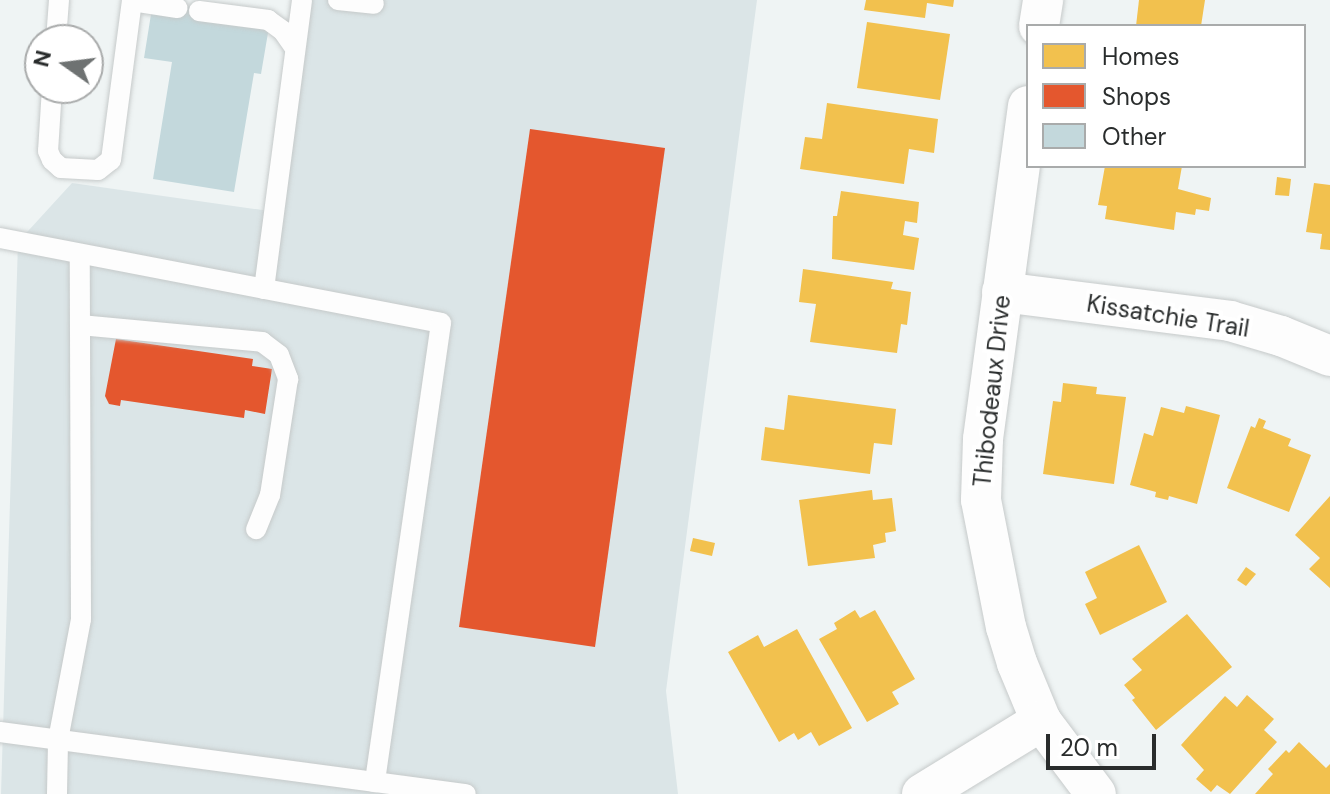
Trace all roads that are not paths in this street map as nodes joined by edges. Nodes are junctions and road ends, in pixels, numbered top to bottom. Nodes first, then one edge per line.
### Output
1 (59, 0) edge
2 (302, 0) edge
3 (338, 0) edge
4 (1043, 0) edge
5 (132, 1) edge
6 (374, 4) dead end
7 (177, 8) dead end
8 (199, 11) dead end
9 (57, 24) edge
10 (1039, 24) edge
11 (295, 48) junction
12 (51, 104) edge
13 (1026, 120) edge
14 (0, 238) edge
15 (80, 254) junction
16 (264, 289) junction
17 (1002, 292) junction
18 (80, 325) junction
19 (1330, 356) edge
20 (256, 529) dead end
21 (1041, 721) junction
22 (0, 732) edge
23 (58, 740) junction
24 (375, 782) junction
25 (457, 793) edge
26 (57, 794) edge
27 (922, 794) edge
28 (1096, 794) edge

1 - 9 lane
2 - 11 lane
3 - 6 lane
4 - 10 street
5 - 7 lane
5 - 12 lane
8 - 11 lane
11 - 16 lane
13 - 17 street, Thibodeaux Drive
14 - 15 lane
15 - 16 lane
15 - 18 lane
16 - 24 lane
17 - 19 street, Kissatchie Trail
17 - 21 street, Thibodeaux Drive
18 - 20 lane
18 - 23 lane
21 - 27 street
21 - 28 street, Thibodeaux Drive
22 - 23 lane
23 - 24 lane
23 - 26 lane
24 - 25 lane

